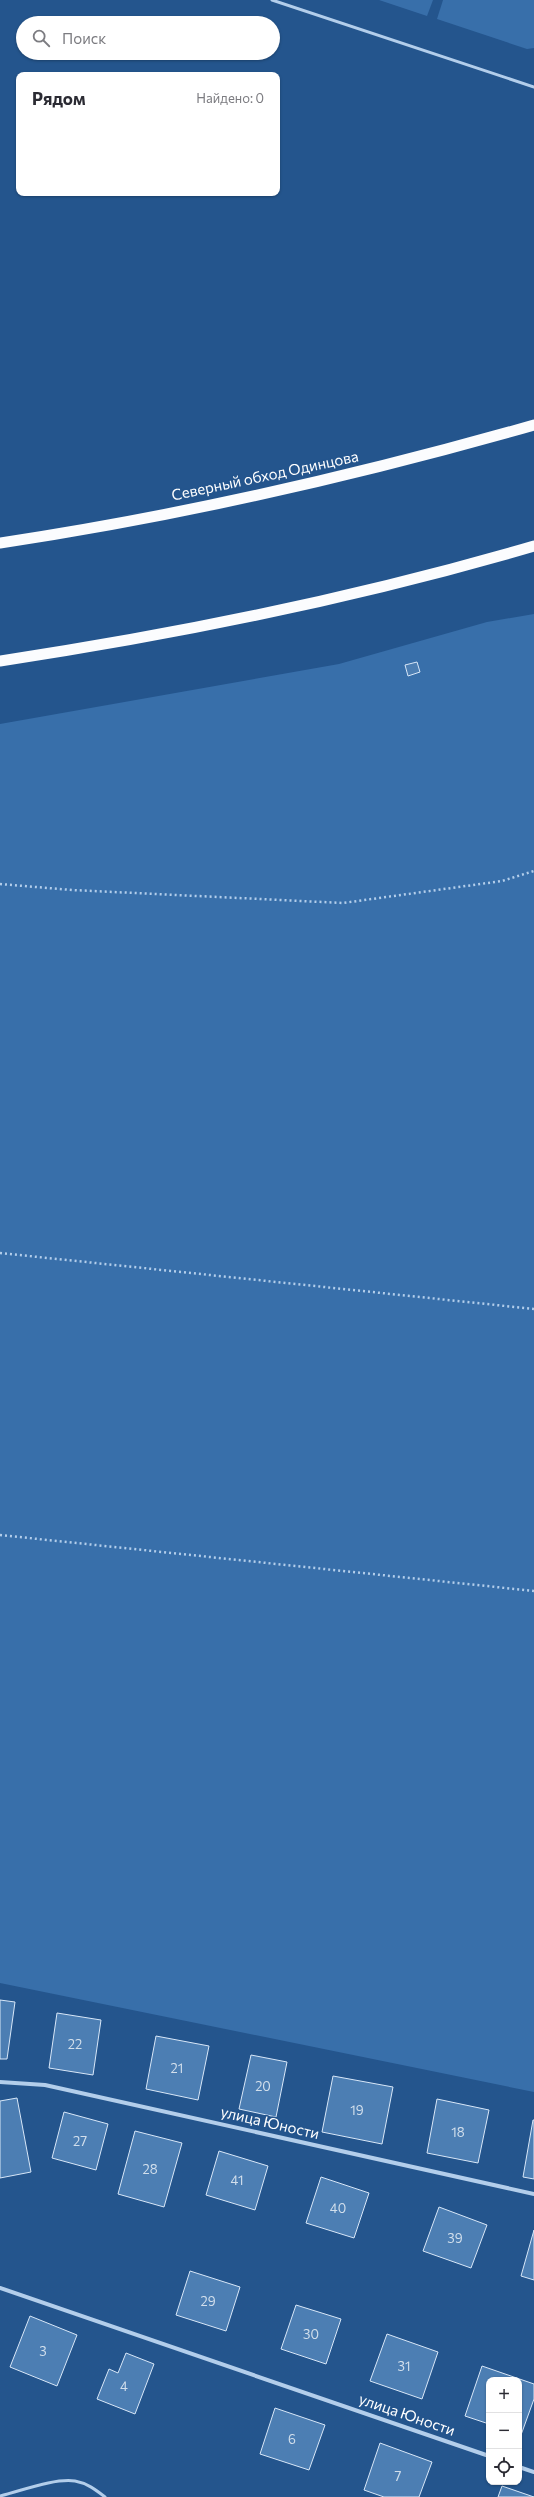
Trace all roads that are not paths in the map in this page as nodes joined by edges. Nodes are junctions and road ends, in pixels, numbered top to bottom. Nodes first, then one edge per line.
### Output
1 (272, 0) edge
2 (534, 87) edge
3 (534, 425) edge
4 (0, 543) edge
5 (534, 546) edge
6 (0, 661) edge
7 (0, 2082) edge
8 (534, 2194) edge
9 (0, 2288) edge
10 (486, 2455) edge
11 (522, 2467) edge
12 (534, 2472) edge
13 (0, 2496) edge
14 (105, 2497) edge

1 - 2 lane
3 - 4 highway, Северный обход Одинцова
5 - 6 highway
7 - 8 street, улица Юности
9 - 10 street, улица Юности
11 - 12 street
13 - 14 lane

